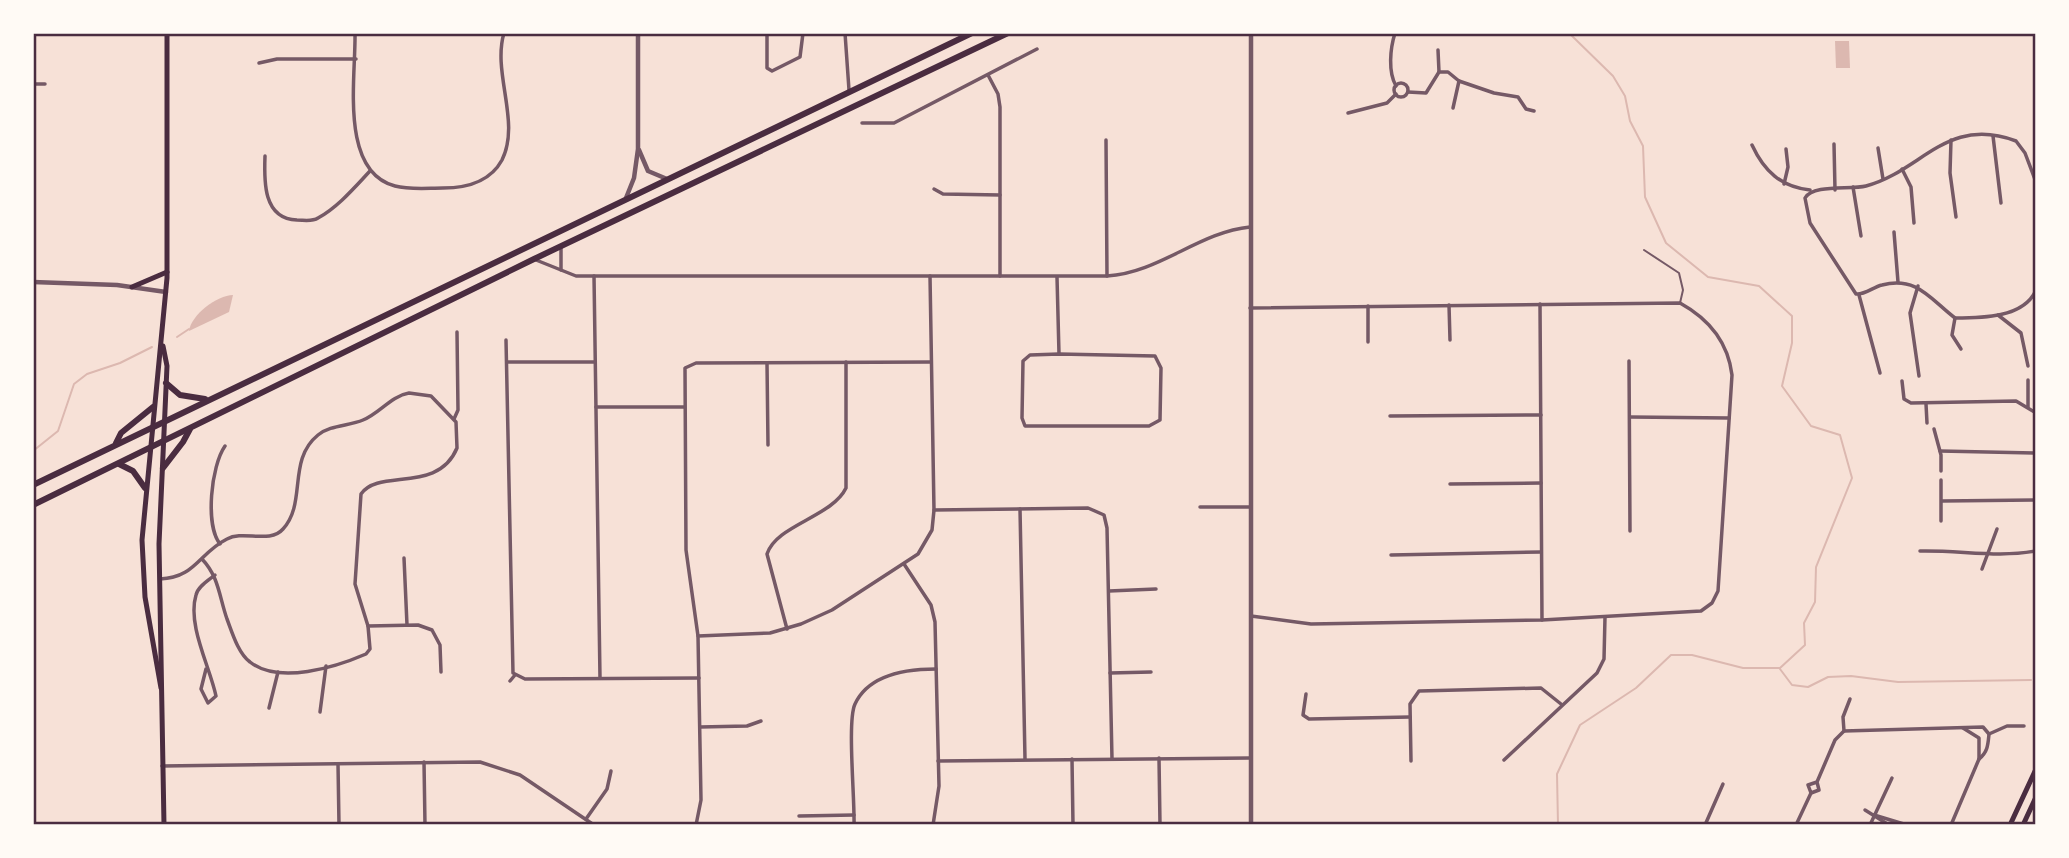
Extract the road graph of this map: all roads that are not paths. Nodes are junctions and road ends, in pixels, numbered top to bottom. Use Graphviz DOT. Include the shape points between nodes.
graph roads {
  1 [pos="167,33"];
  2 [pos="355,33"];
  3 [pos="504,33"];
  4 [pos="638,33"];
  5 [pos="767,33"];
  6 [pos="803,33"];
  7 [pos="845,33"];
  8 [pos="972,33"];
  9 [pos="1008,33"];
  10 [pos="1251,33"];
  11 [pos="1395,33"];
  12 [pos="1037,49"];
  13 [pos="1438,50"];
  14 [pos="356,59"];
  15 [pos="259,63"];
  16 [pos="1439,72"];
  17 [pos="988,75"];
  18 [pos="1459,81"];
  19 [pos="33,84"];
  20 [pos="45,84"];
  21 [pos="1396,86"];
  22 [pos="850,92"];
  23 [pos="1408,92"];
  24 [pos="1396,94"];
  25 [pos="1453,108"];
  26 [pos="1534,111"];
  27 [pos="1348,113"];
  28 [pos="862,123"];
  29 [pos="1993,136"];
  30 [pos="1105,139"];
  31 [pos="1951,139"];
  32 [pos="1834,144"];
  33 [pos="1752,145"];
  34 [pos="729,148"];
  35 [pos="1878,148"];
  36 [pos="638,149"];
  37 [pos="1786,149"];
  38 [pos="265,156"];
  39 [pos="736,163"];
  40 [pos="1902,169"];
  41 [pos="370,171"];
  42 [pos="667,178"];
  43 [pos="1883,179"];
  44 [pos="2036,181"];
  45 [pos="1784,184"];
  46 [pos="1853,187"];
  47 [pos="934,189"];
  48 [pos="1835,190"];
  49 [pos="1810,191"];
  50 [pos="1000,195"];
  51 [pos="625,198"];
  52 [pos="2001,203"];
  53 [pos="1956,217"];
  54 [pos="1913,223"];
  55 [pos="2036,223"];
  56 [pos="1250,227"];
  57 [pos="1894,232"];
  58 [pos="2036,233"];
  59 [pos="1861,236"];
  60 [pos="561,246"];
  61 [pos="1644,250"];
  62 [pos="534,259"];
  63 [pos="561,270"];
  64 [pos="167,272"];
  65 [pos="594,276"];
  66 [pos="930,276"];
  67 [pos="1000,276"];
  68 [pos="1107,276"];
  69 [pos="1058,277"];
  70 [pos="33,282"];
  71 [pos="1898,282"];
  72 [pos="1918,286"];
  73 [pos="132,287"];
  74 [pos="2036,290"];
  75 [pos="166,292"];
  76 [pos="1860,295"];
  77 [pos="1540,303"];
  78 [pos="1680,303"];
  79 [pos="1449,305"];
  80 [pos="1368,306"];
  81 [pos="1250,308"];
  82 [pos="1998,315"];
  83 [pos="1955,318"];
  84 [pos="457,332"];
  85 [pos="506,340"];
  86 [pos="1450,340"];
  87 [pos="162,342"];
  88 [pos="1368,342"];
  89 [pos="1961,349"];
  90 [pos="1059,354"];
  91 [pos="682,361"];
  92 [pos="1629,361"];
  93 [pos="508,362"];
  94 [pos="595,362"];
  95 [pos="766,362"];
  96 [pos="846,362"];
  97 [pos="931,362"];
  98 [pos="687,366"];
  99 [pos="2028,366"];
  100 [pos="1880,373"];
  101 [pos="1919,376"];
  102 [pos="2028,380"];
  103 [pos="1902,381"];
  104 [pos="166,383"];
  105 [pos="206,400"];
  106 [pos="1926,404"];
  107 [pos="153,407"];
  108 [pos="596,407"];
  109 [pos="684,407"];
  110 [pos="2028,407"];
  111 [pos="2036,414"];
  112 [pos="1541,415"];
  113 [pos="1390,416"];
  114 [pos="1630,417"];
  115 [pos="1729,418"];
  116 [pos="454,419"];
  117 [pos="165,420"];
  118 [pos="1927,423"];
  119 [pos="151,426"];
  120 [pos="190,429"];
  121 [pos="1934,429"];
  122 [pos="164,441"];
  123 [pos="117,443"];
  124 [pos="768,445"];
  125 [pos="225,446"];
  126 [pos="149,448"];
  127 [pos="1940,451"];
  128 [pos="2036,453"];
  129 [pos="119,464"];
  130 [pos="163,468"];
  131 [pos="1941,471"];
  132 [pos="1941,480"];
  133 [pos="1541,483"];
  134 [pos="1450,484"];
  135 [pos="33,485"];
  136 [pos="145,488"];
  137 [pos="2036,500"];
  138 [pos="1942,501"];
  139 [pos="33,505"];
  140 [pos="1251,506"];
  141 [pos="1200,507"];
  142 [pos="1020,509"];
  143 [pos="934,510"];
  144 [pos="1941,521"];
  145 [pos="1997,529"];
  146 [pos="1630,531"];
  147 [pos="220,544"];
  148 [pos="1920,551"];
  149 [pos="2036,551"];
  150 [pos="1541,552"];
  151 [pos="1987,553"];
  152 [pos="1391,555"];
  153 [pos="404,558"];
  154 [pos="202,559"];
  155 [pos="904,564"];
  156 [pos="1982,569"];
  157 [pos="215,575"];
  158 [pos="160,579"];
  159 [pos="143,580"];
  160 [pos="1156,589"];
  161 [pos="1108,591"];
  162 [pos="1251,616"];
  163 [pos="1605,617"];
  164 [pos="1542,620"];
  165 [pos="407,625"];
  166 [pos="368,626"];
  167 [pos="787,629"];
  168 [pos="698,636"];
  169 [pos="326,666"];
  170 [pos="206,669"];
  171 [pos="936,669"];
  172 [pos="278,672"];
  173 [pos="441,672"];
  174 [pos="1151,672"];
  175 [pos="1110,673"];
  176 [pos="515,676"];
  177 [pos="600,678"];
  178 [pos="699,678"];
  179 [pos="510,681"];
  180 [pos="160,688"];
  181 [pos="1306,694"];
  182 [pos="1850,699"];
  183 [pos="1561,704"];
  184 [pos="269,708"];
  185 [pos="320,712"];
  186 [pos="1410,717"];
  187 [pos="761,721"];
  188 [pos="2024,726"];
  189 [pos="700,727"];
  190 [pos="1961,728"];
  191 [pos="1844,731"];
  192 [pos="1989,734"];
  193 [pos="1159,758"];
  194 [pos="1250,758"];
  195 [pos="1072,759"];
  196 [pos="1112,759"];
  197 [pos="1979,759"];
  198 [pos="1025,760"];
  199 [pos="1504,760"];
  200 [pos="938,761"];
  201 [pos="1411,761"];
  202 [pos="424,762"];
  203 [pos="338,764"];
  204 [pos="162,766"];
  205 [pos="2036,769"];
  206 [pos="611,771"];
  207 [pos="1892,778"];
  208 [pos="1816,782"];
  209 [pos="1723,784"];
  210 [pos="1811,793"];
  211 [pos="2036,797"];
  212 [pos="1865,810"];
  213 [pos="855,815"];
  214 [pos="1874,815"];
  215 [pos="799,816"];
  216 [pos="586,819"];
  217 [pos="698,824"];
  218 [pos="164,825"];
  219 [pos="339,825"];
  220 [pos="425,825"];
  221 [pos="594,825"];
  222 [pos="854,825"];
  223 [pos="933,825"];
  224 [pos="1073,825"];
  225 [pos="1160,825"];
  226 [pos="1251,825"];
  227 [pos="1705,825"];
  228 [pos="1796,825"];
  229 [pos="1870,825"];
  230 [pos="1889,825"];
  231 [pos="1907,825"];
  232 [pos="1951,825"];
  233 [pos="2010,825"];
  234 [pos="2023,825"];
  1 -- 64 [label="main road"];
  2 -- 14 [label="street"];
  3 -- 41 [label="street" via="500,57 507,140 497,168 480,181 450,188 396,186"];
  4 -- 36 [label="street"];
  5 -- 6 [label="street" via="767,68 772,71 800,57"];
  7 -- 22 [label="street"];
  8 -- 22 [label="highway"];
  9 -- 39 [label="highway"];
  10 -- 56 [label="street"];
  11 -- 21 [label="street" via="1391,78"];
  12 -- 17 [label="street"];
  13 -- 16 [label="street"];
  14 -- 15 [label="street"];
  14 -- 41 [label="street" via="357,145"];
  16 -- 18 [label="street" via="1448,72"];
  16 -- 23 [label="street" via="1426,93"];
  17 -- 28 [label="street" via="894,123"];
  17 -- 50 [label="street" via="1000,103"];
  18 -- 25 [label="street"];
  18 -- 26 [label="street" via="1518,97 1526,109"];
  19 -- 20 [label="street"];
  21 -- 23 [label="street" via="1404,84"];
  21 -- 24 [label="street"];
  22 -- 34 [label="highway"];
  23 -- 24 [label="street" via="1401,97"];
  24 -- 27 [label="street" via="1387,103"];
  29 -- 31 [label="street"];
  29 -- 44 [label="street" via="2021,146"];
  29 -- 52 [label="street"];
  30 -- 68 [label="street"];
  31 -- 40 [label="street"];
  31 -- 53 [label="street"];
  32 -- 48 [label="street"];
  33 -- 45 [label="street" via="1760,161"];
  34 -- 39 [label="highway"];
  34 -- 42 [label="highway"];
  35 -- 43 [label="street"];
  36 -- 42 [label="street" via="648,171"];
  36 -- 51 [label="street" via="634,178"];
  37 -- 45 [label="street"];
  38 -- 41 [label="street" via="270,206 290,220 314,221 335,207"];
  39 -- 60 [label="highway"];
  40 -- 43 [label="street"];
  40 -- 54 [label="street" via="1911,187"];
  42 -- 51 [label="highway"];
  43 -- 46 [label="street"];
  45 -- 49 [label="street"];
  46 -- 48 [label="street"];
  46 -- 59 [label="street"];
  47 -- 50 [label="street" via="943,194"];
  48 -- 49 [label="street"];
  49 -- 76 [label="street" via="1805,198 1810,223 1849,286"];
  50 -- 67 [label="street"];
  51 -- 105 [label="highway"];
  55 -- 58 [label="street"];
  56 -- 68 [label="street" via="1223,232 1135,271"];
  56 -- 81 [label="street"];
  57 -- 71 [label="street"];
  60 -- 62 [label="highway"];
  60 -- 63 [label="street"];
  61 -- 78 [label="lane" via="1679,273"];
  62 -- 63 [label="street"];
  62 -- 120 [label="highway"];
  63 -- 65 [label="street"];
  64 -- 73 [label="main road"];
  64 -- 75 [label="main road"];
  65 -- 66 [label="street"];
  65 -- 94 [label="street"];
  66 -- 67 [label="street"];
  66 -- 97 [label="street"];
  67 -- 69 [label="street"];
  68 -- 69 [label="street"];
  69 -- 90 [label="street"];
  70 -- 73 [label="street"];
  71 -- 72 [label="street"];
  71 -- 76 [label="street"];
  72 -- 83 [label="street"];
  72 -- 101 [label="street" via="1910,313"];
  73 -- 75 [label="street"];
  74 -- 82 [label="street" via="2025,304"];
  75 -- 87 [label="main road"];
  76 -- 100 [label="street"];
  77 -- 78 [label="street"];
  77 -- 79 [label="street"];
  77 -- 112 [label="street"];
  78 -- 115 [label="street" via="1701,315 1724,343 1732,375"];
  79 -- 80 [label="street"];
  79 -- 86 [label="street"];
  80 -- 81 [label="street"];
  80 -- 88 [label="street"];
  81 -- 140 [label="street"];
  82 -- 83 [label="street"];
  82 -- 99 [label="street" via="2021,333"];
  83 -- 89 [label="street" via="1952,335"];
  84 -- 116 [label="street"];
  85 -- 93 [label="street"];
  87 -- 104 [label="main road"];
  87 -- 107 [label="main road"];
  90 -- 90 [label="street" via="1030,355 1023,361 1025,426 1149,426 1160,420 1161,368 1155,356"];
  91 -- 98 [label="street"];
  92 -- 114 [label="street"];
  93 -- 94 [label="street"];
  93 -- 176 [label="street" via="511,664"];
  94 -- 108 [label="street"];
  95 -- 96 [label="street"];
  95 -- 98 [label="street"];
  95 -- 124 [label="street"];
  96 -- 97 [label="street"];
  96 -- 167 [label="street" via="846,488 836,502 774,542 767,554"];
  97 -- 143 [label="street"];
  98 -- 109 [label="street"];
  102 -- 110 [label="street"];
  103 -- 106 [label="street" via="1904,399"];
  104 -- 105 [label="highway" via="180,396"];
  104 -- 117 [label="main road"];
  105 -- 117 [label="highway"];
  106 -- 110 [label="street" via="2006,401"];
  106 -- 118 [label="street"];
  107 -- 119 [label="main road"];
  107 -- 123 [label="highway" via="121,433"];
  108 -- 109 [label="street"];
  108 -- 177 [label="street"];
  109 -- 168 [label="street" via="686,550"];
  110 -- 111 [label="street"];
  112 -- 113 [label="street"];
  112 -- 133 [label="street"];
  114 -- 115 [label="street"];
  114 -- 146 [label="street"];
  115 -- 163 [label="street" via="1718,591 1712,603 1701,611"];
  116 -- 147 [label="street" via="431,396 409,393 363,420 321,433 299,465 286,525 274,535 237,536"];
  116 -- 166 [label="street" via="457,448 442,467 421,477 371,485 361,494 355,578"];
  117 -- 119 [label="highway"];
  117 -- 122 [label="main road"];
  119 -- 123 [label="highway"];
  119 -- 126 [label="main road"];
  120 -- 122 [label="highway"];
  120 -- 130 [label="highway"];
  121 -- 127 [label="street"];
  122 -- 126 [label="highway"];
  122 -- 130 [label="main road"];
  123 -- 135 [label="highway"];
  125 -- 147 [label="street" via="216,466 211,521"];
  126 -- 129 [label="highway"];
  126 -- 136 [label="main road"];
  127 -- 128 [label="street"];
  127 -- 131 [label="street"];
  129 -- 136 [label="highway" via="133,471"];
  129 -- 139 [label="highway"];
  130 -- 158 [label="main road"];
  132 -- 138 [label="street"];
  133 -- 134 [label="street"];
  133 -- 150 [label="street"];
  136 -- 159 [label="main road"];
  137 -- 138 [label="street"];
  138 -- 144 [label="street"];
  140 -- 141 [label="street"];
  140 -- 162 [label="street"];
  142 -- 143 [label="street"];
  142 -- 161 [label="street" via="1088,508 1101,512 1107,523"];
  142 -- 198 [label="street"];
  143 -- 155 [label="street" via="928,540"];
  145 -- 151 [label="street"];
  147 -- 154 [label="street"];
  148 -- 151 [label="street"];
  149 -- 151 [label="street"];
  150 -- 152 [label="street"];
  150 -- 164 [label="street"];
  151 -- 156 [label="street"];
  153 -- 165 [label="street"];
  154 -- 157 [label="street"];
  154 -- 158 [label="street" via="180,577"];
  155 -- 167 [label="street" via="832,610"];
  155 -- 171 [label="street" via="934,614"];
  157 -- 170 [label="street" via="195,597"];
  157 -- 172 [label="street" via="243,654 254,665"];
  158 -- 159 [label="main road"];
  158 -- 180 [label="main road"];
  159 -- 180 [label="main road"];
  160 -- 161 [label="street"];
  161 -- 175 [label="street"];
  162 -- 164 [label="street" via="1311,624"];
  162 -- 194 [label="street"];
  163 -- 164 [label="street"];
  163 -- 183 [label="street" via="1604,659 1597,673"];
  165 -- 166 [label="street"];
  165 -- 173 [label="street" via="424,626 435,633"];
  166 -- 169 [label="street" via="368,652"];
  167 -- 168 [label="street" via="747,636"];
  168 -- 178 [label="street"];
  169 -- 172 [label="street"];
  169 -- 185 [label="street"];
  170 -- 170 [label="street" via="216,696 210,703 202,693"];
  171 -- 200 [label="street"];
  171 -- 213 [label="street" via="900,671 864,692 855,704"];
  172 -- 184 [label="street"];
  174 -- 175 [label="street"];
  175 -- 196 [label="street"];
  176 -- 177 [label="street"];
  176 -- 179 [label="street"];
  177 -- 178 [label="street"];
  178 -- 189 [label="street"];
  180 -- 204 [label="main road"];
  181 -- 186 [label="street" via="1303,715 1309,719"];
  182 -- 191 [label="street" via="1843,717"];
  183 -- 186 [label="street" via="1541,688 1424,690 1411,698"];
  183 -- 199 [label="street"];
  186 -- 201 [label="street"];
  187 -- 189 [label="street" via="747,726"];
  188 -- 192 [label="street" via="2007,726"];
  189 -- 217 [label="street"];
  190 -- 191 [label="street"];
  190 -- 192 [label="street" via="1983,727"];
  190 -- 197 [label="street" via="1979,738"];
  191 -- 208 [label="street" via="1835,740"];
  192 -- 197 [label="street" via="1985,754"];
  193 -- 194 [label="street"];
  193 -- 196 [label="street"];
  193 -- 225 [label="street"];
  194 -- 226 [label="street"];
  195 -- 196 [label="street"];
  195 -- 198 [label="street"];
  195 -- 224 [label="street"];
  197 -- 232 [label="street"];
  198 -- 200 [label="street"];
  200 -- 223 [label="street"];
  202 -- 203 [label="street"];
  202 -- 216 [label="street" via="480,762 509,769"];
  202 -- 220 [label="street"];
  203 -- 204 [label="street"];
  203 -- 219 [label="street"];
  204 -- 218 [label="main road"];
  205 -- 233 [label="main road"];
  206 -- 216 [label="street" via="607,789"];
  207 -- 214 [label="street"];
  208 -- 210 [label="street" via="1819,790"];
  208 -- 210 [label="street" via="1808,785"];
  209 -- 227 [label="street"];
  210 -- 228 [label="street"];
  211 -- 234 [label="main road"];
  212 -- 214 [label="street"];
  213 -- 215 [label="street"];
  213 -- 222 [label="street"];
  214 -- 229 [label="street"];
  214 -- 230 [label="street"];
  214 -- 231 [label="street"];
  216 -- 221 [label="street"];
}
